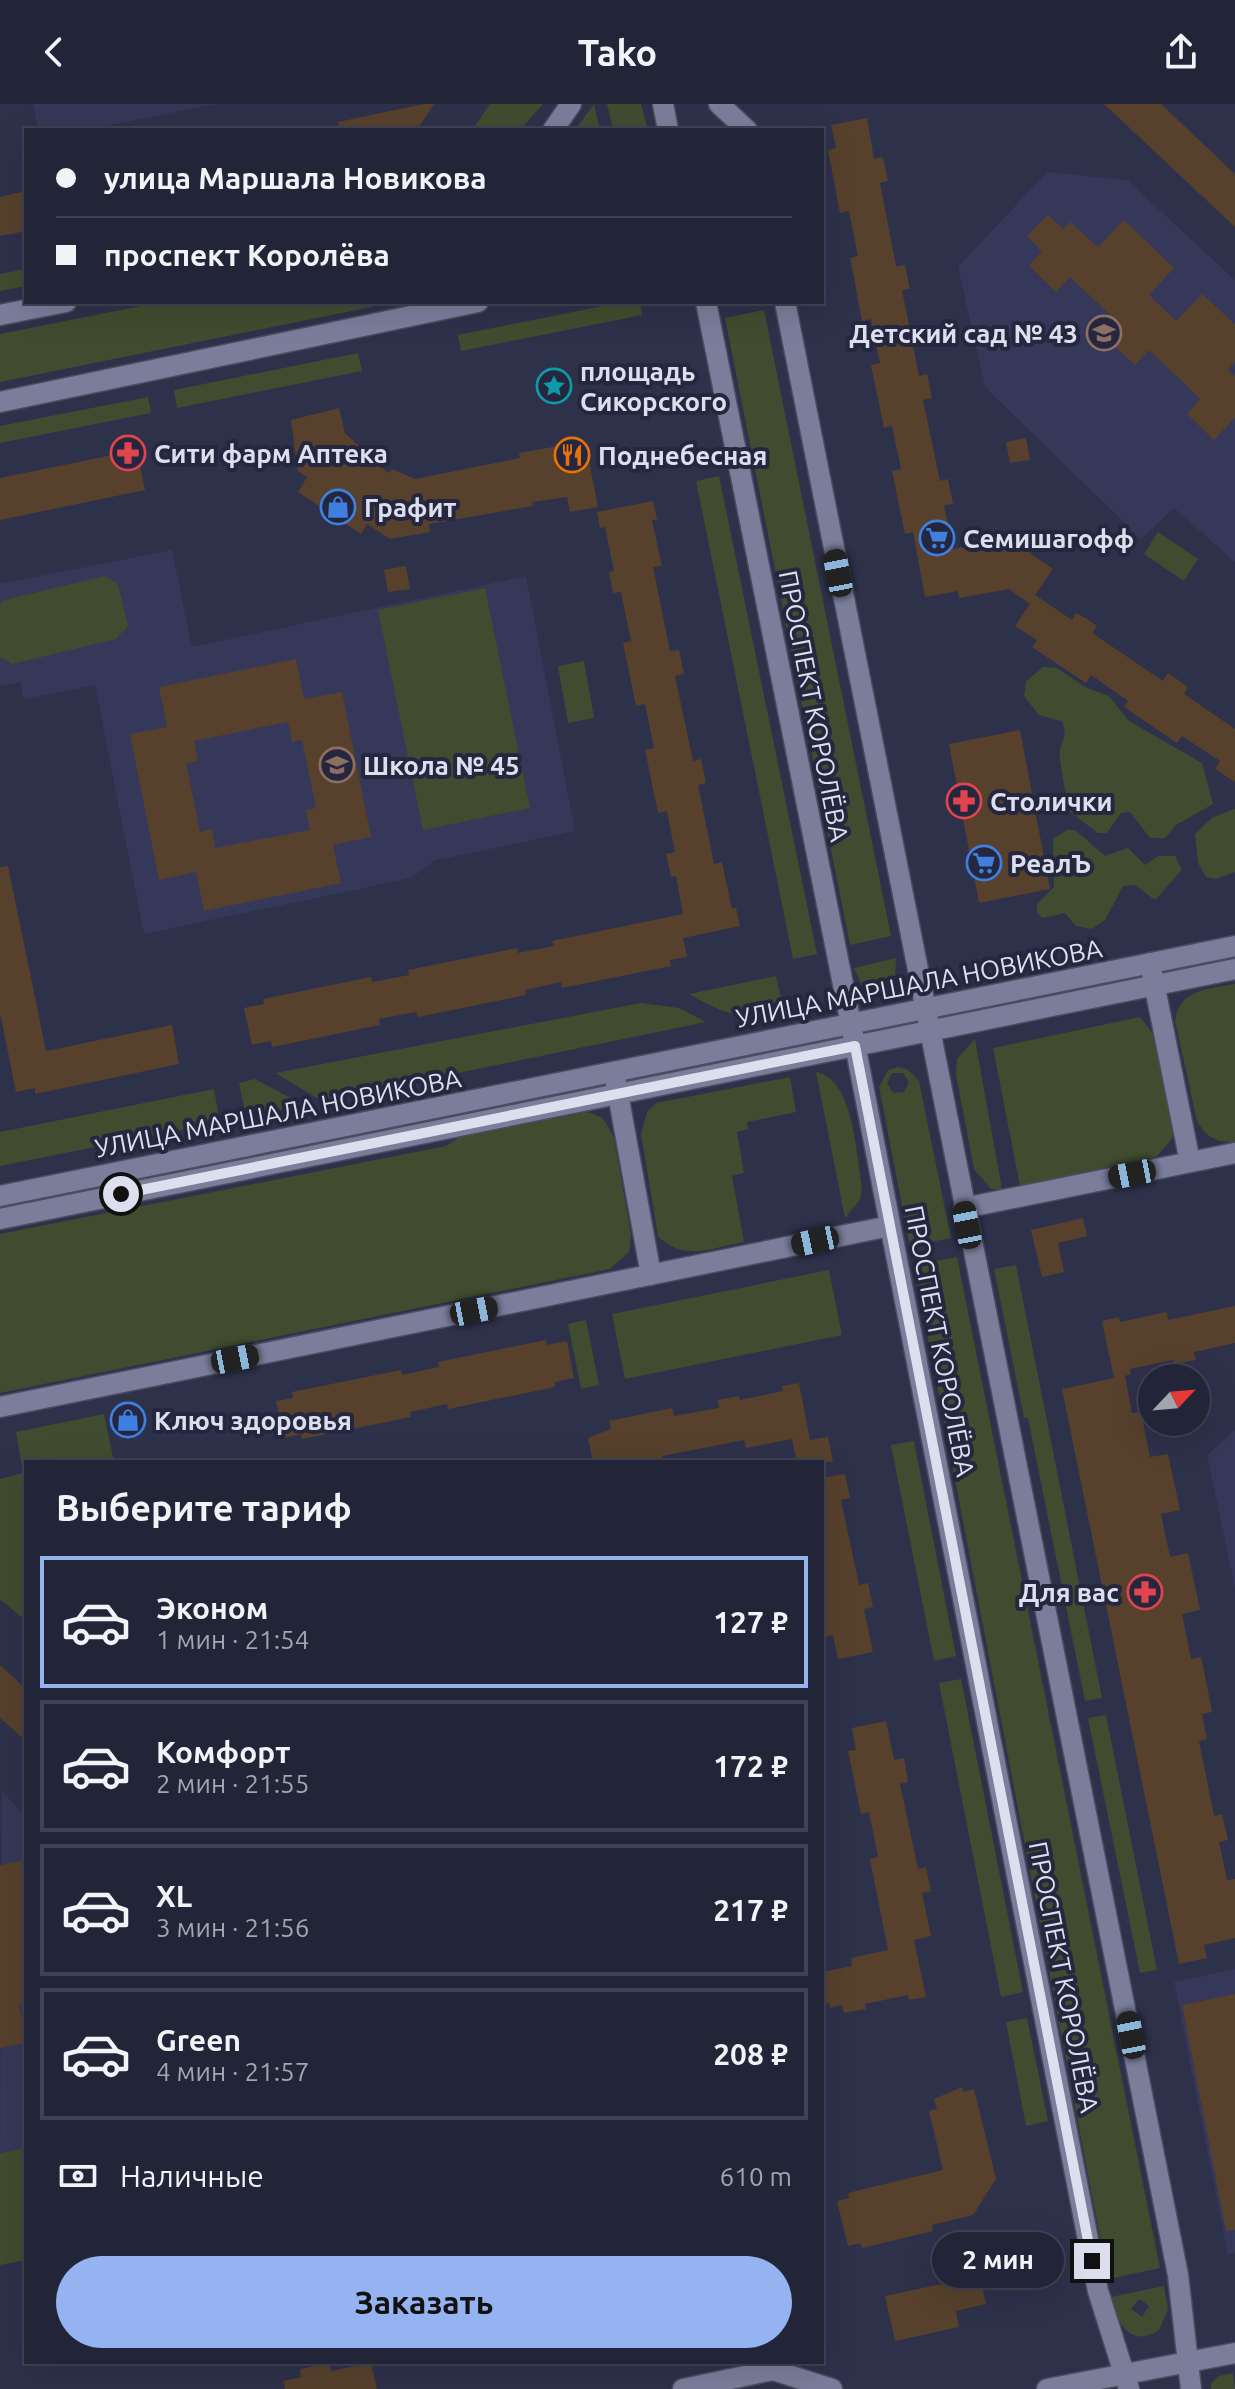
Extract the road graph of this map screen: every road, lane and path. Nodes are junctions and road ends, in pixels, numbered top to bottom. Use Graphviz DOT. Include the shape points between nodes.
graph roads {
  1 [pos="571,104"];
  2 [pos="663,104"];
  3 [pos="719,104"];
  4 [pos="745,104"];
  5 [pos="554,128"];
  6 [pos="668,128"];
  7 [pos="747,128"];
  8 [pos="749,128"];
  9 [pos="56,304"];
  10 [pos="467,304"];
  11 [pos="706,304"];
  12 [pos="785,304"];
  13 [pos="0,315"];
  14 [pos="0,402"];
  15 [pos="1235,946"];
  16 [pos="1150,963"];
  17 [pos="1235,969"];
  18 [pos="1154,985"];
  19 [pos="925,1008"];
  20 [pos="851,1024"];
  21 [pos="930,1031"];
  22 [pos="855,1046"];
  23 [pos="614,1072"];
  24 [pos="618,1094"];
  25 [pos="1235,1153"];
  26 [pos="1190,1162"];
  27 [pos="0,1196"];
  28 [pos="964,1208"];
  29 [pos="0,1219"];
  30 [pos="890,1226"];
  31 [pos="651,1275"];
  32 [pos="0,1407"];
  33 [pos="1235,2353"];
  34 [pos="1189,2362"];
  35 [pos="1126,2382"];
  36 [pos="683,2389"];
  37 [pos="832,2389"];
  38 [pos="1047,2389"];
  39 [pos="1191,2389"];
  1 -- 5 [label="street"];
  2 -- 6 [label="street"];
  3 -- 7 [label="street"];
  4 -- 8 [label="street"];
  9 -- 13 [label="street"];
  10 -- 14 [label="street"];
  11 -- 20 [label="street, ПРОСПЕКТ КОРОЛЁВА"];
  12 -- 19 [label="street, ПРОСПЕКТ КОРОЛЁВА"];
  15 -- 16 [label="street, УЛИЦА МАРШАЛА НОВИКОВА"];
  16 -- 18 [label="street"];
  16 -- 19 [label="street, УЛИЦА МАРШАЛА НОВИКОВА"];
  17 -- 18 [label="street, УЛИЦА МАРШАЛА НОВИКОВА"];
  18 -- 21 [label="street, УЛИЦА МАРШАЛА НОВИКОВА"];
  18 -- 26 [label="street"];
  19 -- 20 [label="street, УЛИЦА МАРШАЛА НОВИКОВА"];
  19 -- 21 [label="street, ПРОСПЕКТ КОРОЛЁВА"];
  20 -- 22 [label="street, ПРОСПЕКТ КОРОЛЁВА"];
  20 -- 23 [label="street, УЛИЦА МАРШАЛА НОВИКОВА"];
  21 -- 22 [label="street, УЛИЦА МАРШАЛА НОВИКОВА"];
  21 -- 28 [label="street, ПРОСПЕКТ КОРОЛЁВА"];
  22 -- 24 [label="street, УЛИЦА МАРШАЛА НОВИКОВА"];
  22 -- 30 [label="street, ПРОСПЕКТ КОРОЛЁВА"];
  23 -- 24 [label="street"];
  23 -- 27 [label="street, УЛИЦА МАРШАЛА НОВИКОВА"];
  24 -- 29 [label="street, УЛИЦА МАРШАЛА НОВИКОВА"];
  24 -- 31 [label="street"];
  25 -- 26 [label="street"];
  26 -- 28 [label="street"];
  28 -- 34 [label="street, ПРОСПЕКТ КОРОЛЁВА" via="1178,2275"];
  30 -- 31 [label="street"];
  30 -- 35 [label="street, ПРОСПЕКТ КОРОЛЁВА" via="1098,2291"];
  31 -- 32 [label="street"];
  33 -- 34 [label="street"];
  34 -- 35 [label="street"];
  34 -- 39 [label="street, ПРОСПЕКТ КОРОЛЁВА"];
  35 -- 38 [label="street"];
  36 -- 37 [label="street" via="773,2370"];
}
